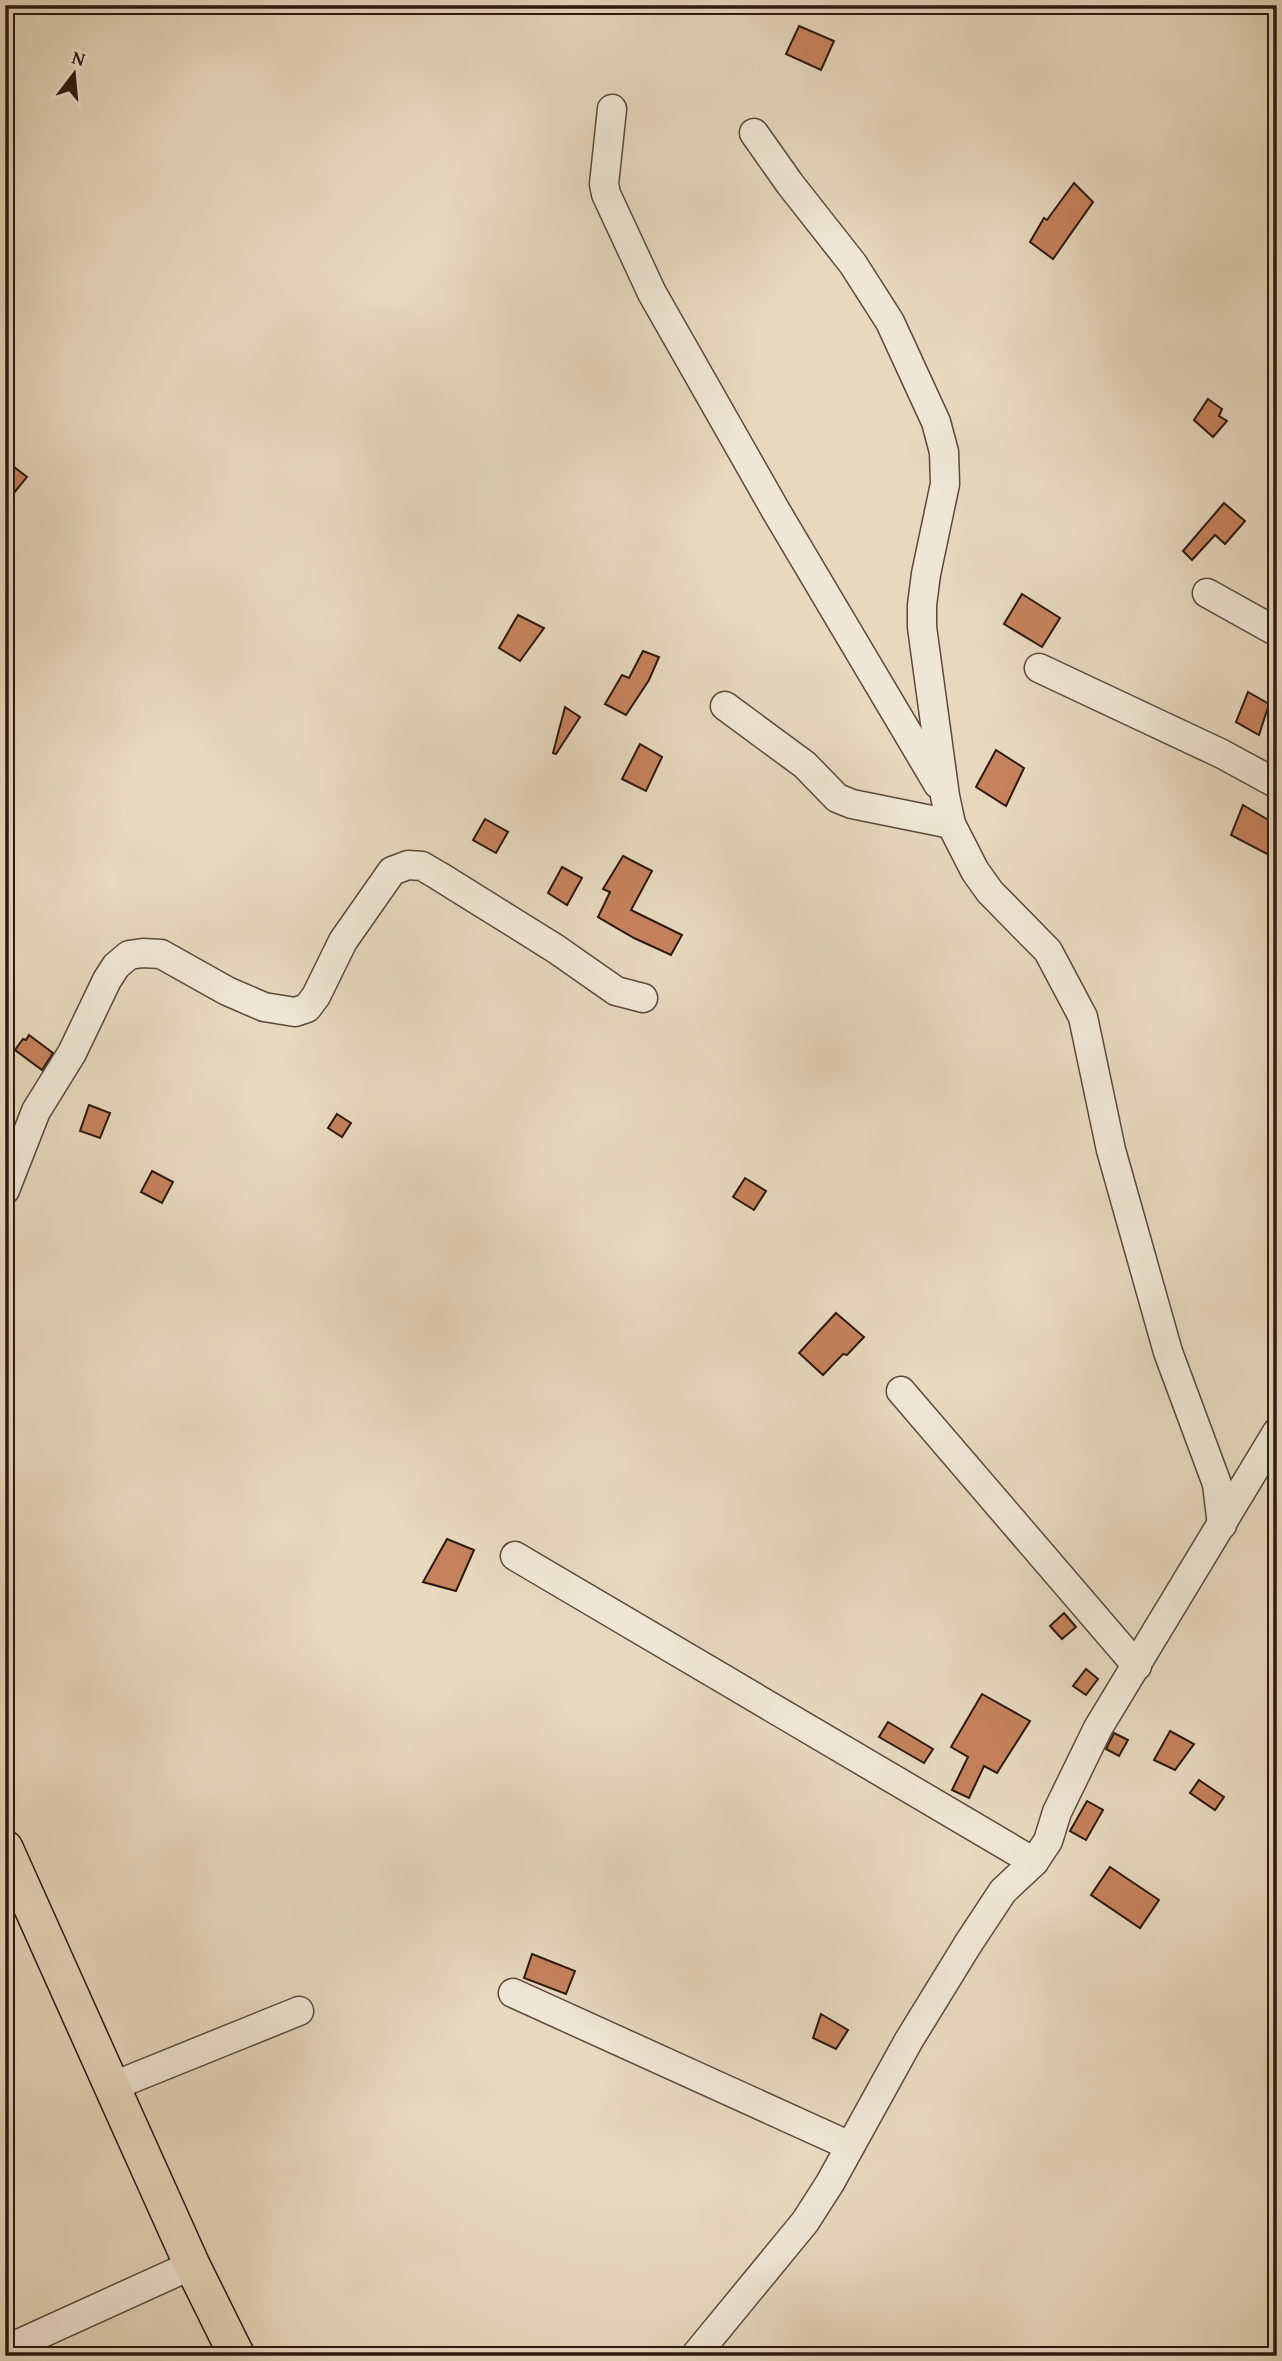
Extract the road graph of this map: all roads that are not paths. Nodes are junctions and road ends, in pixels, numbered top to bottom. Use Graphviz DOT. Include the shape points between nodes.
graph roads {
  1 [pos="612,109"];
  2 [pos="754,133"];
  3 [pos="1208,593"];
  4 [pos="1277,632"];
  5 [pos="1039,668"];
  6 [pos="725,706"];
  7 [pos="1277,784"];
  8 [pos="945,796"];
  9 [pos="951,824"];
  10 [pos="643,998"];
  11 [pos="5,1190"];
  12 [pos="901,1391"];
  13 [pos="1277,1432"];
  14 [pos="1222,1525"];
  15 [pos="515,1556"];
  16 [pos="1137,1666"];
  17 [pos="5,1848"];
  18 [pos="1034,1861"];
  19 [pos="513,1993"];
  20 [pos="299,2011"];
  21 [pos="111,2087"];
  22 [pos="850,2147"];
  23 [pos="192,2265"];
  24 [pos="5,2350"];
  25 [pos="704,2351"];
  26 [pos="237,2356"];
  1 -- 8 [label="street" via="606,194 652,293"];
  2 -- 8 [label="street" via="853,264 890,322 936,422 944,452 945,484 926,574 922,627"];
  3 -- 4 [label="street"];
  5 -- 7 [label="street"];
  6 -- 9 [label="street" via="805,765 838,798"];
  8 -- 9 [label="street"];
  9 -- 14 [label="street" via="990,892 1048,951 1083,1017 1111,1150 1168,1352 1217,1484"];
  10 -- 11 [label="street" via="616,991 439,876 422,866 408,866 392,871 343,941 316,996 307,1008 295,1012 264,1007 227,991 161,954 129,955 107,981 72,1054 36,1111"];
  12 -- 16 [label="street"];
  13 -- 14 [label="street"];
  14 -- 16 [label="street"];
  15 -- 18 [label="street"];
  16 -- 18 [label="street" via="1098,1728 1057,1812 1048,1841"];
  17 -- 21 [label="main road"];
  18 -- 22 [label="street" via="1003,1891 968,1944"];
  19 -- 22 [label="street"];
  20 -- 21 [label="street"];
  21 -- 23 [label="main road"];
  22 -- 25 [label="street" via="805,2221"];
  23 -- 24 [label="street"];
  23 -- 26 [label="main road"];
}
